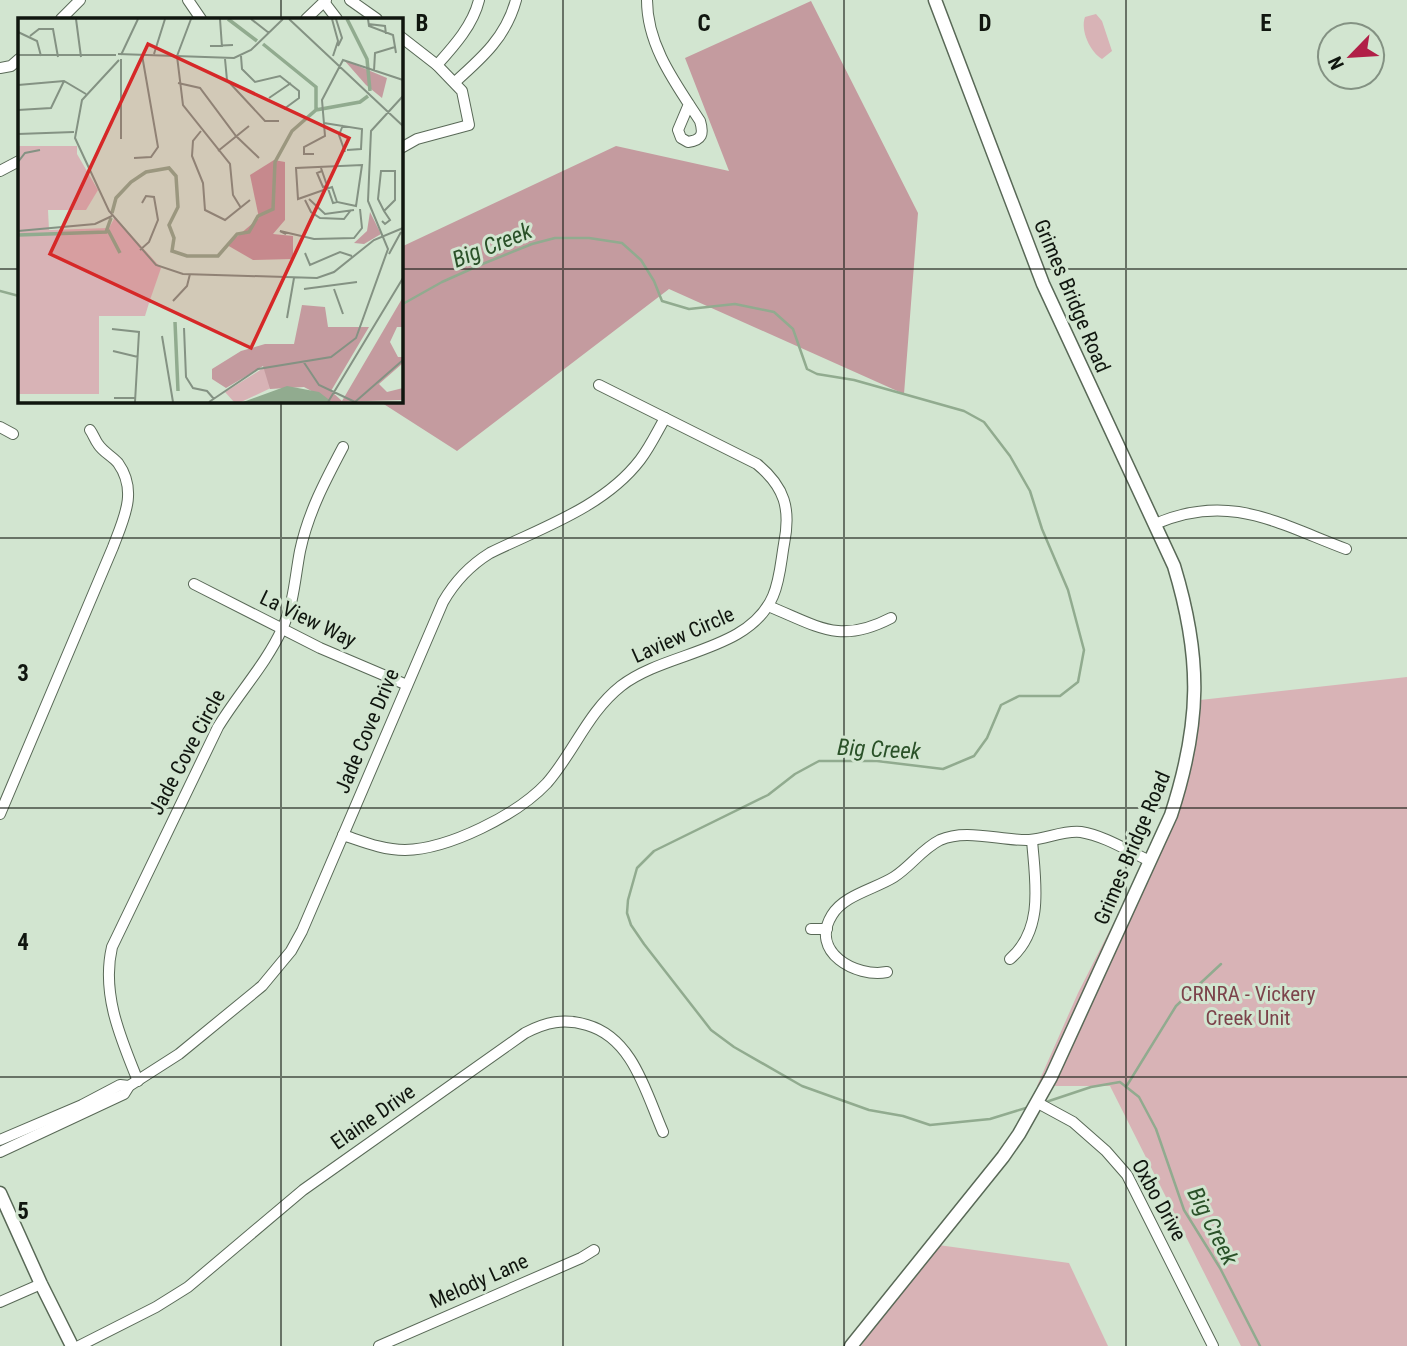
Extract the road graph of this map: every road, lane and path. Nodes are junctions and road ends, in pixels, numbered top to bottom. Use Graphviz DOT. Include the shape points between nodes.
graph roads {
  1 [pos="80,0"];
  2 [pos="188,0"];
  3 [pos="350,0"];
  4 [pos="480,0"];
  5 [pos="516,0"];
  6 [pos="647,0"];
  7 [pos="935,0"];
  8 [pos="325,1"];
  9 [pos="62,18"];
  10 [pos="200,18"];
  11 [pos="307,18"];
  12 [pos="336,18"];
  13 [pos="376,18"];
  14 [pos="402,38"];
  15 [pos="18,60"];
  16 [pos="437,65"];
  17 [pos="0,68"];
  18 [pos="455,82"];
  19 [pos="690,104"];
  20 [pos="402,147"];
  21 [pos="18,162"];
  22 [pos="0,171"];
  23 [pos="598,385"];
  24 [pos="665,418"];
  25 [pos="0,427"];
  26 [pos="90,430"];
  27 [pos="13,434"];
  28 [pos="343,447"];
  29 [pos="1155,524"];
  30 [pos="1346,549"];
  31 [pos="194,584"];
  32 [pos="768,606"];
  33 [pos="891,618"];
  34 [pos="282,629"];
  35 [pos="407,685"];
  36 [pos="0,814"];
  37 [pos="343,835"];
  38 [pos="1032,840"];
  39 [pos="1150,861"];
  40 [pos="811,929"];
  41 [pos="827,929"];
  42 [pos="1010,959"];
  43 [pos="887,972"];
  44 [pos="134,1084"];
  45 [pos="1038,1103"];
  46 [pos="62,1119"];
  47 [pos="663,1132"];
  48 [pos="0,1140"];
  49 [pos="0,1152"];
  50 [pos="0,1193"];
  51 [pos="594,1250"];
  52 [pos="41,1284"];
  53 [pos="0,1302"];
  54 [pos="72,1346"];
  55 [pos="79,1346"];
  56 [pos="379,1346"];
  57 [pos="851,1346"];
  58 [pos="1213,1346"];
  1 -- 9 [label="street"];
  2 -- 10 [label="street"];
  3 -- 13 [label="street"];
  4 -- 16 [label="street" via="476,14"];
  5 -- 18 [label="street" via="496,42"];
  6 -- 19 [label="street" via="655,45"];
  7 -- 29 [label="street, Grimes Bridge Road" via="1043,285"];
  8 -- 11 [label="street"];
  8 -- 12 [label="street"];
  14 -- 16 [label="street"];
  15 -- 17 [label="street"];
  16 -- 18 [label="street"];
  18 -- 20 [label="street" via="462,91 469,125 416,139"];
  21 -- 22 [label="street"];
  23 -- 24 [label="street, Laview Circle"];
  24 -- 32 [label="street, Laview Circle" via="757,464 780,489 787,527 777,584"];
  24 -- 35 [label="street, Jade Cove Drive" via="640,460 609,491 490,553 463,574 443,602"];
  25 -- 27 [label="street"];
  26 -- 36 [label="street" via="118,463 128,489 128,507"];
  28 -- 34 [label="street, Jade Cove Circle" via="308,519 293,599"];
  29 -- 30 [label="street" via="1192,511 1231,510"];
  29 -- 39 [label="street, Grimes Bridge Road" via="1186,606 1195,694 1184,776"];
  31 -- 34 [label="street, La View Way"];
  32 -- 33 [label="street" via="840,633 870,629"];
  32 -- 37 [label="street, Laview Circle" via="738,635 657,664 621,686 593,715 547,783 505,816 450,842 421,849 385,848"];
  34 -- 35 [label="street, La View Way"];
  34 -- 44 [label="street, Jade Cove Circle" via="218,727 112,947 108,975 113,1012"];
  35 -- 37 [label="street, Jade Cove Drive"];
  37 -- 44 [label="street, Jade Cove Drive" via="302,931 276,971 237,1008"];
  38 -- 39 [label="street" via="1083,832"];
  38 -- 41 [label="street" via="964,835 940,840 894,877 841,904"];
  38 -- 42 [label="street" via="1035,914 1024,944"];
  39 -- 45 [label="street, Grimes Bridge Road"];
  40 -- 41 [label="street"];
  41 -- 43 [label="street" via="830,948 842,964 870,973"];
  44 -- 46 [label="street, Jade Cove Drive" via="124,1094"];
  45 -- 57 [label="street, Grimes Bridge Road" via="1019,1134"];
  45 -- 58 [label="street, Oxbo Drive" via="1073,1122 1127,1175"];
  46 -- 48 [label="street, Jade Cove Drive"];
  46 -- 49 [label="street, Jade Cove Drive"];
  47 -- 55 [label="street, Elaine Drive" via="630,1059 614,1039 577,1022 540,1025 303,1190 188,1287"];
  50 -- 52 [label="street"];
  51 -- 56 [label="street, Melody Lane"];
  52 -- 53 [label="street"];
  52 -- 54 [label="street"];
}
